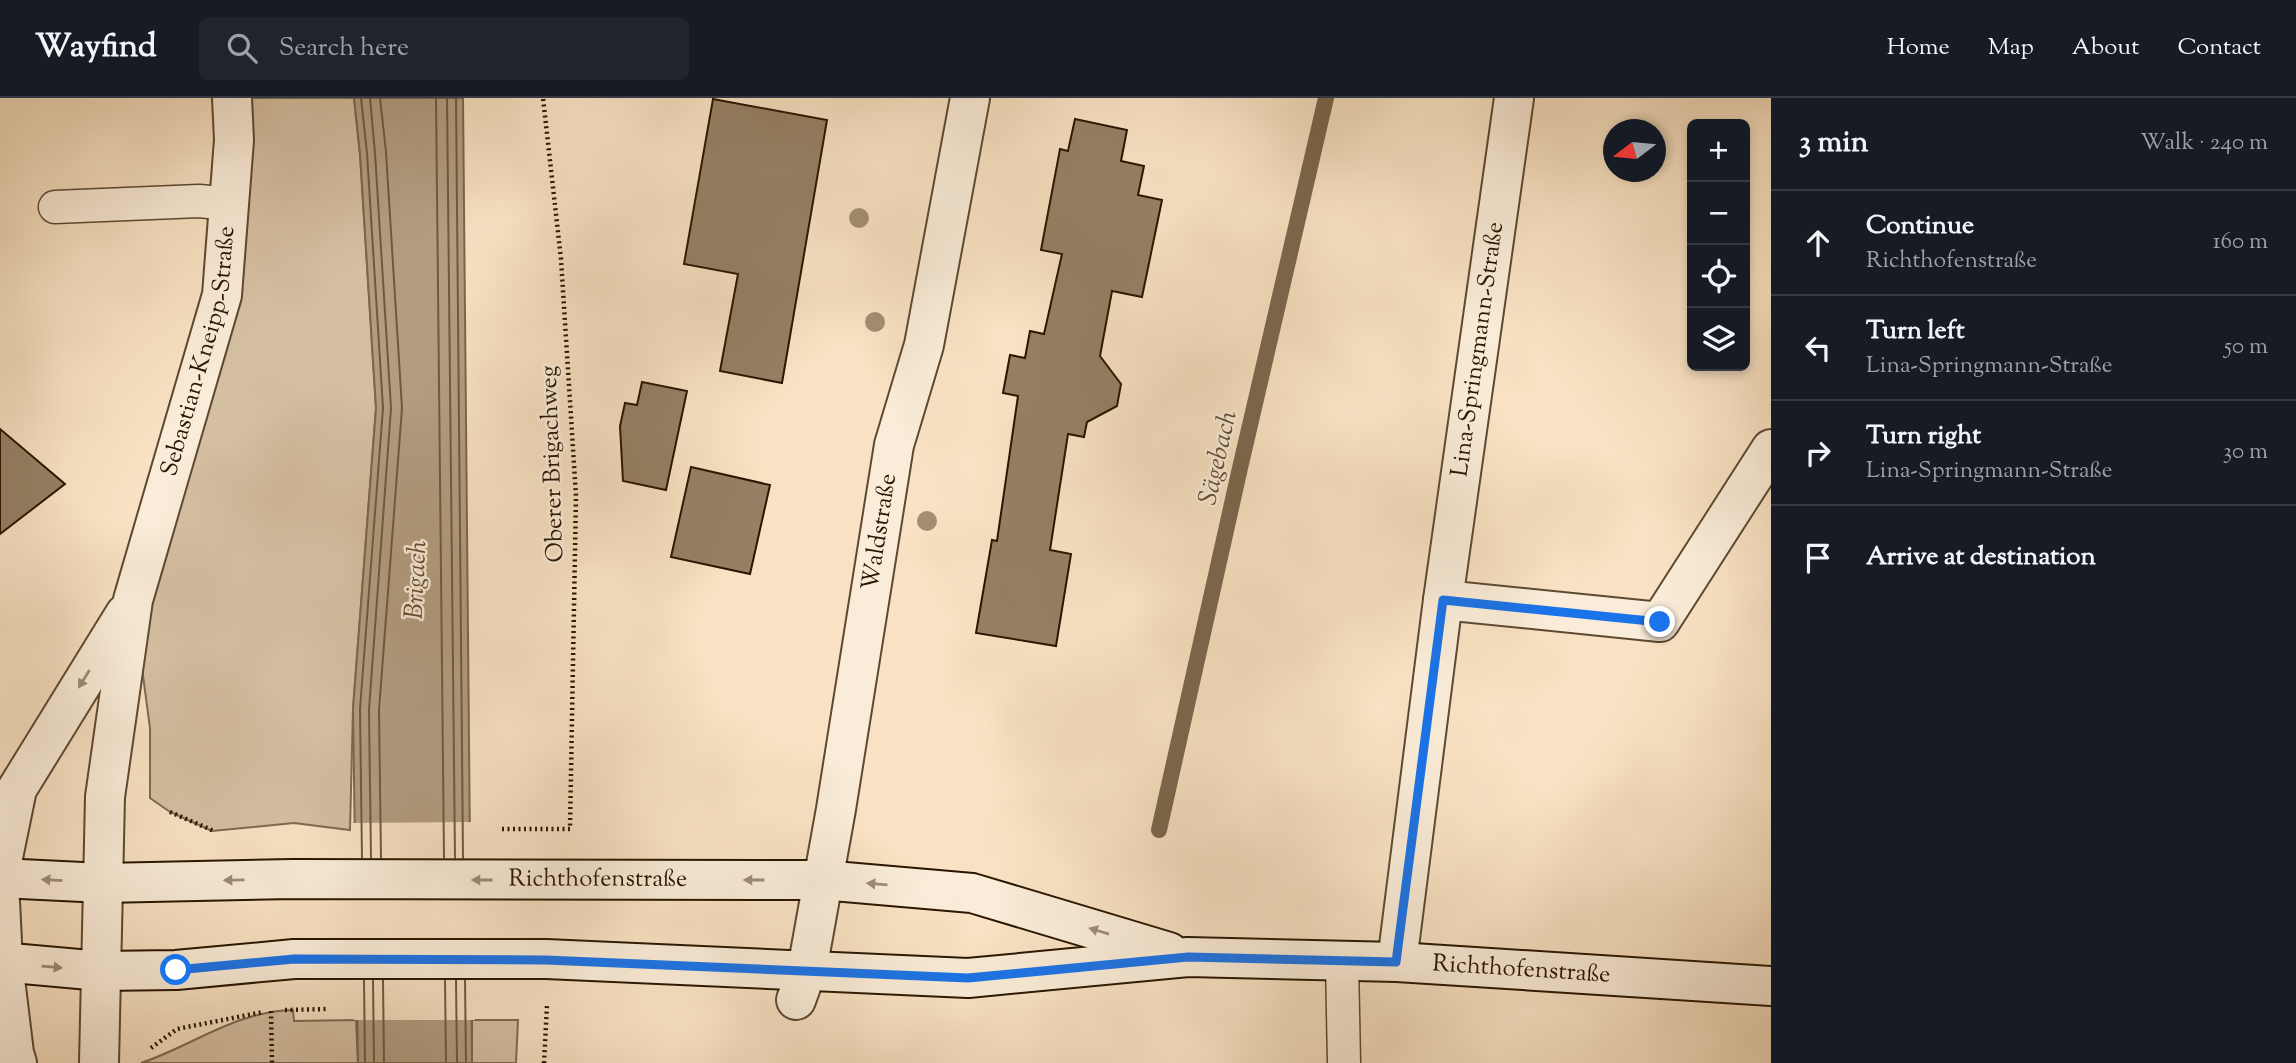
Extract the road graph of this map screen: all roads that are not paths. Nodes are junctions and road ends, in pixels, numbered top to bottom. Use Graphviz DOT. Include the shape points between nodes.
graph roads {
  1 [pos="232,98"];
  2 [pos="970,98"];
  3 [pos="1514,98"];
  4 [pos="230,204"];
  5 [pos="55,207"];
  6 [pos="1771,449"];
  7 [pos="133,600"];
  8 [pos="1443,600"];
  9 [pos="0,872"];
  10 [pos="0,878"];
  11 [pos="822,880"];
  12 [pos="103,883"];
  13 [pos="0,901"];
  14 [pos="1188,957"];
  15 [pos="1342,961"];
  16 [pos="2,962"];
  17 [pos="1396,962"];
  18 [pos="101,971"];
  19 [pos="801,985"];
  20 [pos="1771,986"];
  21 [pos="17,1063"];
  22 [pos="99,1063"];
  23 [pos="1345,1063"];
  1 -- 4 [label="street, Sebastian-Kneipp-Straße"];
  2 -- 11 [label="street, Waldstraße" via="924,345 894,445"];
  3 -- 8 [label="street, Lina-Springmann-Straße"];
  4 -- 5 [label="lane" via="199,201"];
  4 -- 7 [label="street, Sebastian-Kneipp-Straße" via="222,295"];
  6 -- 8 [label="street" via="1660,622"];
  7 -- 9 [label="street, Sebastian-Kneipp-Straße, one-way" via="17,789"];
  7 -- 12 [label="street, Sebastian-Kneipp-Straße" via="105,797"];
  8 -- 17 [label="street, Lina-Springmann-Straße"];
  12 -- 10 [label="street, Richthofenstraße, one-way"];
  11 -- 12 [label="street, Richthofenstraße, one-way"];
  14 -- 11 [label="street, Richthofenstraße, one-way" via="972,893"];
  11 -- 19 [label="street, Waldstraße"];
  12 -- 18 [label="street, Sebastian-Kneipp-Straße"];
  13 -- 16 [label="street"];
  14 -- 15 [label="street, Richthofenstraße"];
  14 -- 19 [label="street, Richthofenstraße" via="968,978"];
  15 -- 17 [label="street, Richthofenstraße"];
  15 -- 23 [label="lane"];
  16 -- 18 [label="street, Richthofenstraße, one-way"];
  16 -- 21 [label="street"];
  17 -- 20 [label="street, Richthofenstraße"];
  18 -- 19 [label="street, Richthofenstraße" via="176,970 294,959 546,960"];
  18 -- 22 [label="street, Sebastian-Kneipp-Straße"];
}
